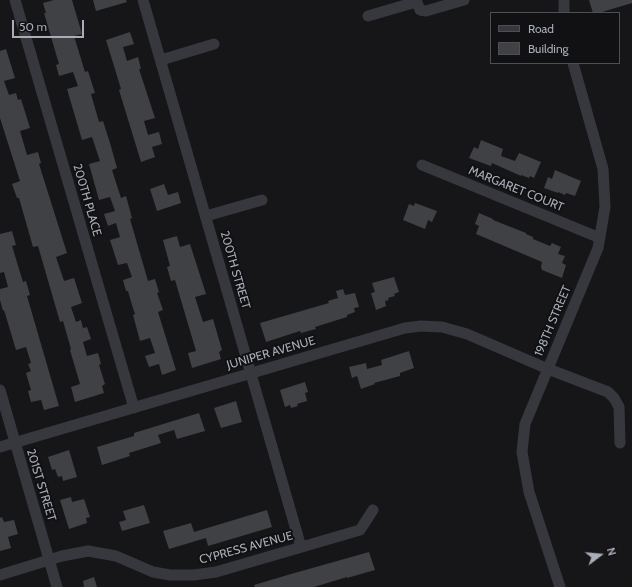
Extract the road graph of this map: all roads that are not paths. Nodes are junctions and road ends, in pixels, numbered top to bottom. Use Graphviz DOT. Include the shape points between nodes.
graph roads {
  1 [pos="15,0"];
  2 [pos="143,0"];
  3 [pos="464,0"];
  4 [pos="564,0"];
  5 [pos="417,4"];
  6 [pos="564,12"];
  7 [pos="368,16"];
  8 [pos="214,44"];
  9 [pos="161,60"];
  10 [pos="573,64"];
  11 [pos="422,165"];
  12 [pos="262,200"];
  13 [pos="206,216"];
  14 [pos="600,238"];
  15 [pos="548,369"];
  16 [pos="252,372"];
  17 [pos="0,390"];
  18 [pos="134,408"];
  19 [pos="15,443"];
  20 [pos="620,444"];
  21 [pos="0,447"];
  22 [pos="373,510"];
  23 [pos="301,547"];
  24 [pos="50,560"];
  25 [pos="0,575"];
  26 [pos="57,587"];
  27 [pos="560,587"];
  1 -- 18 [label="street, 200TH PLACE"];
  2 -- 9 [label="street, 200TH STREET"];
  3 -- 5 [label="street" via="426,11"];
  4 -- 6 [label="street"];
  5 -- 7 [label="street"];
  8 -- 9 [label="street"];
  9 -- 13 [label="street, 200TH STREET"];
  10 -- 14 [label="street, 198TH STREET" via="603,169 604,207"];
  11 -- 14 [label="street, MARGARET COURT"];
  12 -- 13 [label="street"];
  13 -- 16 [label="street, 200TH STREET"];
  14 -- 15 [label="street, 198TH STREET"];
  15 -- 16 [label="street, JUNIPER AVENUE" via="454,330 421,326 405,328"];
  15 -- 20 [label="street, JUNIPER AVENUE" via="608,392 614,398 619,406"];
  15 -- 27 [label="street, 198TH STREET" via="525,424 522,452 529,492"];
  16 -- 18 [label="street, JUNIPER AVENUE"];
  16 -- 23 [label="street, 200TH STREET"];
  17 -- 19 [label="street, 201ST STREET"];
  18 -- 19 [label="street, JUNIPER AVENUE"];
  19 -- 21 [label="street, JUNIPER AVENUE"];
  19 -- 24 [label="street, 201ST STREET"];
  22 -- 23 [label="street, CYPRESS AVENUE" via="360,530"];
  23 -- 24 [label="street, CYPRESS AVENUE" via="216,572 194,575 153,572 116,556 98,552 79,552"];
  24 -- 25 [label="street, CYPRESS AVENUE"];
  24 -- 26 [label="street, 201ST STREET"];
}
